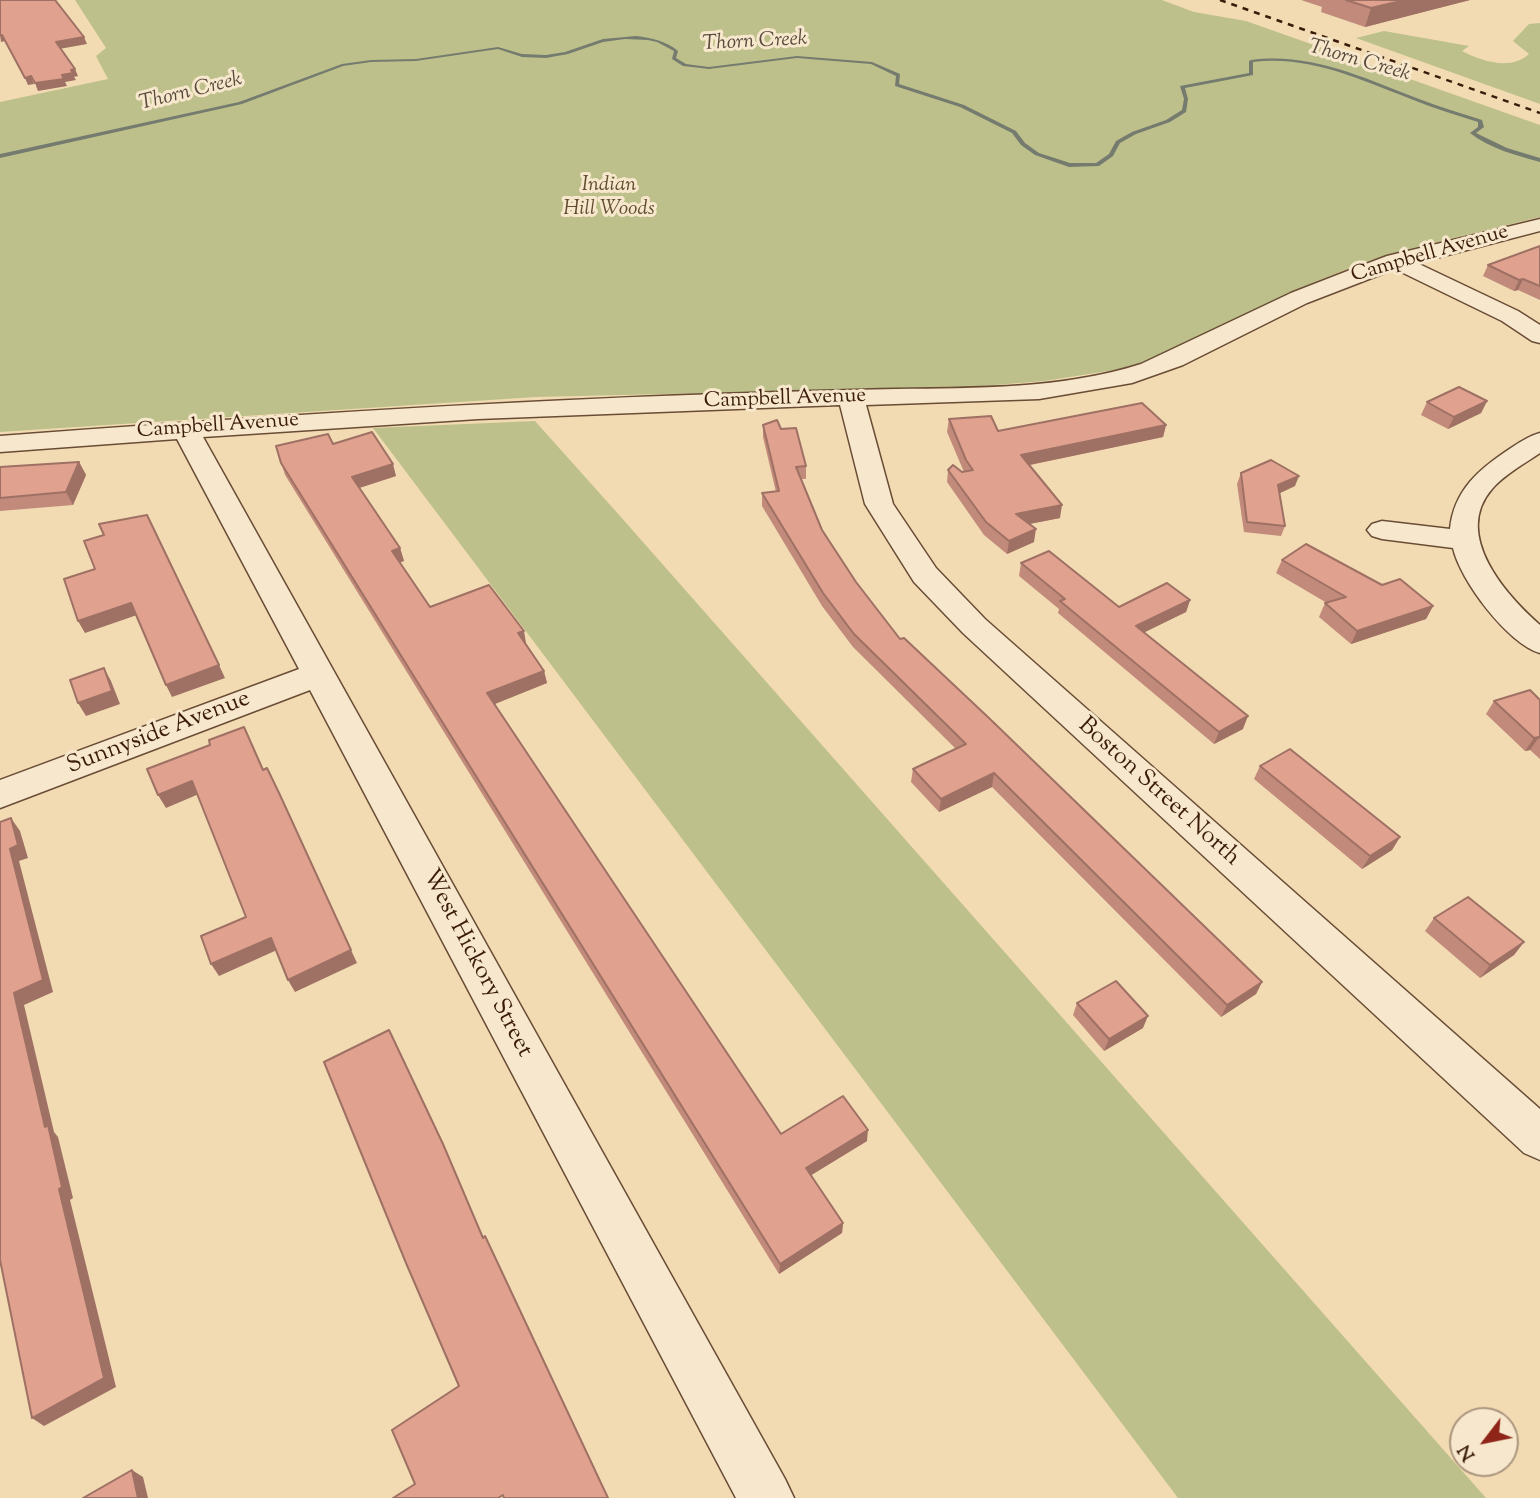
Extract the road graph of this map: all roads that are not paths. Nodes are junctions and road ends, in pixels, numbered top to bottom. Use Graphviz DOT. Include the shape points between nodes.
graph roads {
  1 [pos="1540,225"];
  2 [pos="1395,261"];
  3 [pos="1540,337"];
  4 [pos="850,397"];
  5 [pos="186,430"];
  6 [pos="0,444"];
  7 [pos="1533,455"];
  8 [pos="1382,530"];
  9 [pos="1464,540"];
  10 [pos="1540,642"];
  11 [pos="319,674"];
  12 [pos="0,794"];
  13 [pos="1540,1138"];
  14 [pos="766,1498"];
  1 -- 2 [label="street, Campbell Avenue"];
  2 -- 3 [label="street" via="1510,316"];
  2 -- 4 [label="street, Campbell Avenue" via="1298,298 1139,374 1096,384 988,395"];
  4 -- 5 [label="street, Campbell Avenue" via="380,415"];
  4 -- 13 [label="street, Boston Street North" via="879,504 925,575 974,626"];
  5 -- 6 [label="street, Campbell Avenue"];
  5 -- 11 [label="street, West Hickory Street"];
  7 -- 9 [label="street" via="1492,475 1476,491 1466,512"];
  8 -- 9 [label="street"];
  9 -- 10 [label="street" via="1476,571 1504,608"];
  11 -- 12 [label="street, Sunnyside Avenue"];
  11 -- 14 [label="street, West Hickory Street"];
}
